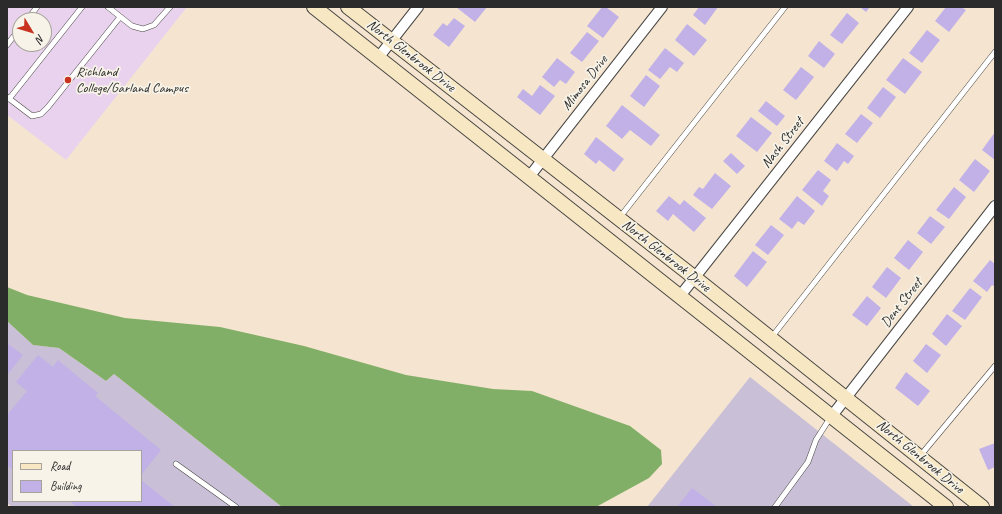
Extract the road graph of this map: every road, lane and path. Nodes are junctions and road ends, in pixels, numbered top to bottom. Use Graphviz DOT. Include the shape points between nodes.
graph roads {
  1 [pos="82,7"];
  2 [pos="108,7"];
  3 [pos="169,7"];
  4 [pos="314,7"];
  5 [pos="348,7"];
  6 [pos="418,7"];
  7 [pos="662,7"];
  8 [pos="785,7"];
  9 [pos="908,7"];
  10 [pos="120,16"];
  11 [pos="391,42"];
  12 [pos="995,52"];
  13 [pos="378,58"];
  14 [pos="8,98"];
  15 [pos="543,159"];
  16 [pos="529,177"];
  17 [pos="995,206"];
  18 [pos="619,218"];
  19 [pos="695,278"];
  20 [pos="680,296"];
  21 [pos="770,339"];
  22 [pos="995,366"];
  23 [pos="846,398"];
  24 [pos="831,417"];
  25 [pos="920,457"];
  26 [pos="176,464"];
  27 [pos="942,506"];
  28 [pos="236,507"];
  29 [pos="775,507"];
  30 [pos="982,507"];
  1 -- 14 [label="lane"];
  2 -- 10 [label="lane"];
  3 -- 10 [label="lane" via="149,28 137,28"];
  4 -- 13 [label="main road, North Glenbrook Drive"];
  5 -- 11 [label="main road, North Glenbrook Drive"];
  6 -- 11 [label="street"];
  7 -- 15 [label="street, Mimosa Drive"];
  8 -- 18 [label="lane"];
  9 -- 19 [label="street, Nash Street"];
  10 -- 14 [label="lane" via="41,114 32,116"];
  11 -- 13 [label="street"];
  11 -- 15 [label="main road, North Glenbrook Drive"];
  12 -- 21 [label="lane"];
  13 -- 16 [label="main road, North Glenbrook Drive"];
  15 -- 16 [label="street, Mimosa Drive"];
  15 -- 18 [label="main road, North Glenbrook Drive"];
  16 -- 20 [label="main road, North Glenbrook Drive"];
  17 -- 23 [label="street, Dent Street"];
  18 -- 19 [label="main road, North Glenbrook Drive"];
  19 -- 20 [label="street, Nash Street"];
  19 -- 21 [label="main road, North Glenbrook Drive"];
  20 -- 24 [label="main road, North Glenbrook Drive"];
  21 -- 23 [label="main road, North Glenbrook Drive"];
  22 -- 25 [label="lane"];
  23 -- 24 [label="street, Dent Street"];
  23 -- 25 [label="main road, North Glenbrook Drive"];
  24 -- 27 [label="main road, North Glenbrook Drive"];
  24 -- 29 [label="lane" via="816,440 808,462"];
  25 -- 30 [label="main road, North Glenbrook Drive"];
  26 -- 28 [label="lane"];
}
